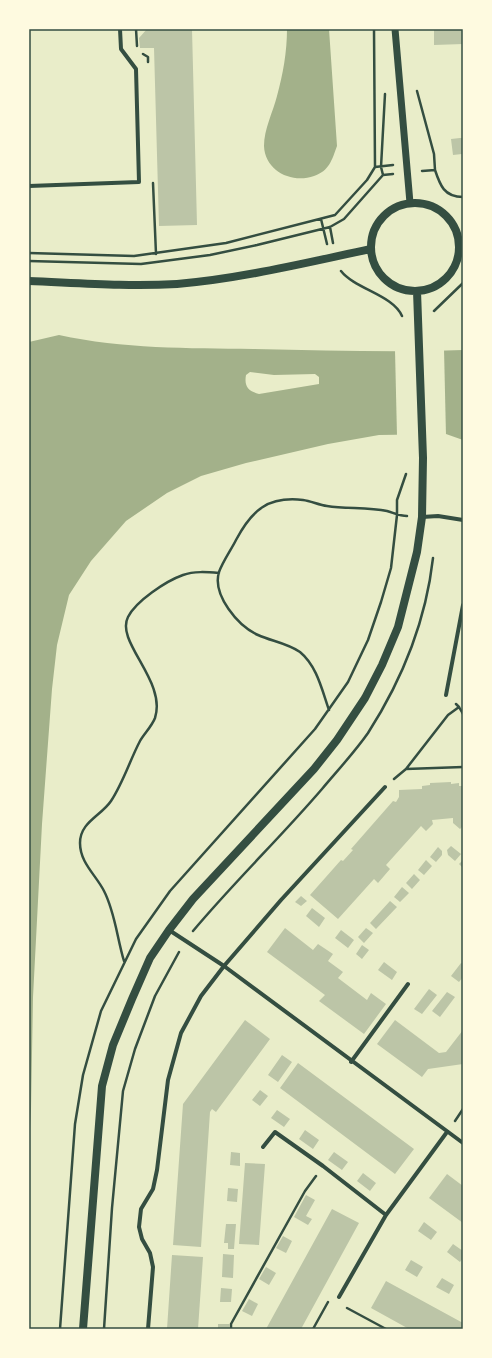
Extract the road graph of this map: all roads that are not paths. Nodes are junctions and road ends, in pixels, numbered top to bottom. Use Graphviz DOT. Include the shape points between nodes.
graph roads {
  1 [pos="120,29"];
  2 [pos="395,29"];
  3 [pos="29,186"];
  4 [pos="410,203"];
  5 [pos="460,234"];
  6 [pos="371,249"];
  7 [pos="29,282"];
  8 [pos="417,291"];
  9 [pos="422,517"];
  10 [pos="463,520"];
  11 [pos="463,605"];
  12 [pos="446,695"];
  13 [pos="385,787"];
  14 [pos="168,930"];
  15 [pos="224,966"];
  16 [pos="408,984"];
  17 [pos="351,1062"];
  18 [pos="447,1132"];
  19 [pos="463,1143"];
  20 [pos="263,1147"];
  21 [pos="386,1215"];
  22 [pos="339,1297"];
  23 [pos="83,1329"];
  24 [pos="148,1329"];
  1 -- 3 [label="street" via="121,49 136,69 139,182"];
  2 -- 4 [label="street"];
  4 -- 5 [label="main road" via="428,204 436,208 449,219"];
  4 -- 6 [label="main road" via="395,208 382,218 374,232"];
  5 -- 8 [label="main road" via="459,252 454,269 442,282"];
  6 -- 7 [label="main road" via="225,278 177,284"];
  6 -- 8 [label="main road" via="375,265 385,279 400,288"];
  8 -- 9 [label="main road"];
  9 -- 10 [label="street" via="438,516"];
  9 -- 14 [label="main road" via="417,552 398,627 365,698 314,769 192,899"];
  11 -- 12 [label="street"];
  13 -- 15 [label="street"];
  14 -- 15 [label="street"];
  14 -- 23 [label="main road" via="150,958 132,999 113,1045 102,1086"];
  15 -- 17 [label="street"];
  15 -- 24 [label="street" via="201,996 181,1033 168,1080 157,1170 153,1189 141,1209 139,1227 153,1267"];
  16 -- 17 [label="street"];
  17 -- 18 [label="street"];
  18 -- 19 [label="street"];
  18 -- 21 [label="street"];
  20 -- 21 [label="street" via="275,1132"];
  21 -- 22 [label="street"];
}
